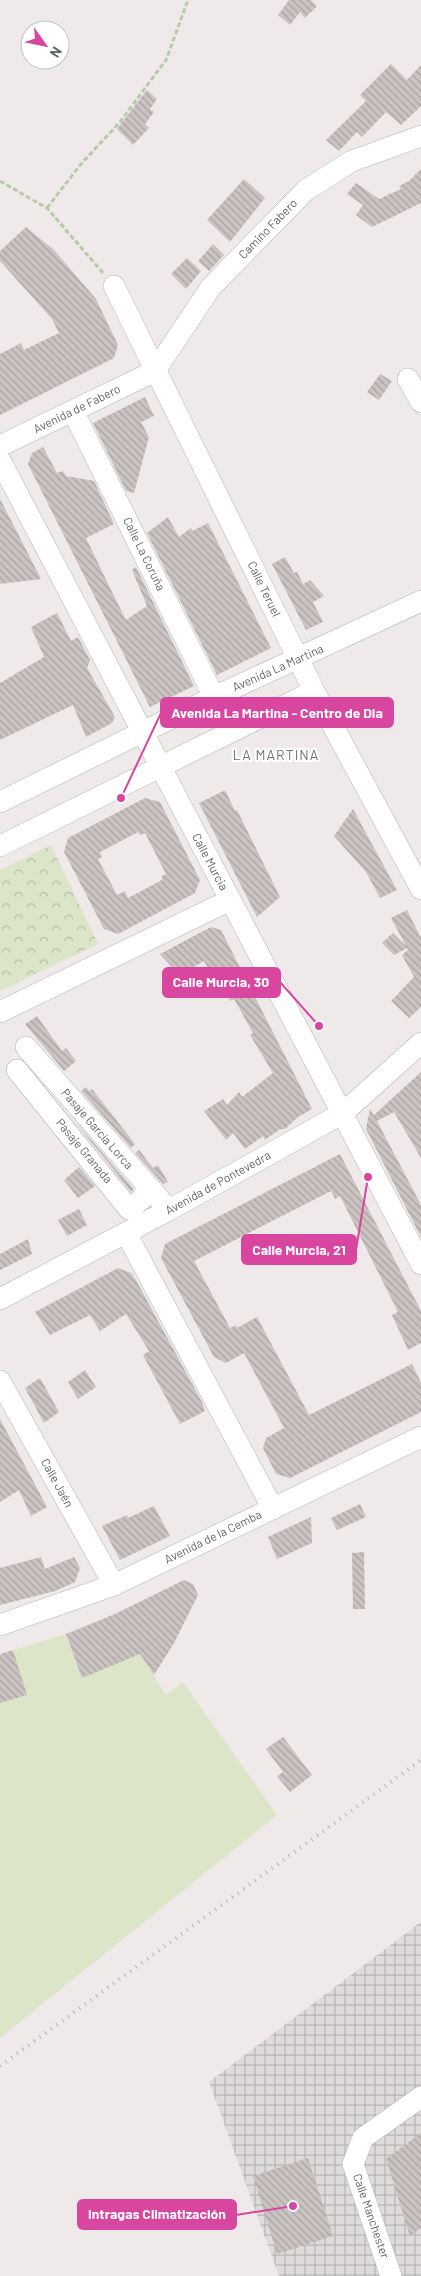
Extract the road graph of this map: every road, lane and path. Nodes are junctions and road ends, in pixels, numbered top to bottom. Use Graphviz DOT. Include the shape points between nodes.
graph roads {
  1 [pos="188,0"];
  2 [pos="421,136"];
  3 [pos="0,182"];
  4 [pos="47,208"];
  5 [pos="114,286"];
  6 [pos="154,371"];
  7 [pos="408,379"];
  8 [pos="421,402"];
  9 [pos="73,411"];
  10 [pos="0,446"];
  11 [pos="0,460"];
  12 [pos="421,601"];
  13 [pos="299,659"];
  14 [pos="314,691"];
  15 [pos="214,697"];
  16 [pos="141,732"];
  17 [pos="160,767"];
  18 [pos="0,802"];
  19 [pos="0,846"];
  20 [pos="421,889"];
  21 [pos="230,900"];
  22 [pos="0,1012"];
  23 [pos="421,1043"];
  24 [pos="26,1048"];
  25 [pos="17,1070"];
  26 [pos="343,1113"];
  27 [pos="148,1186"];
  28 [pos="169,1210"];
  29 [pos="126,1233"];
  30 [pos="421,1264"];
  31 [pos="0,1299"];
  32 [pos="0,1381"];
  33 [pos="421,1437"];
  34 [pos="273,1509"];
  35 [pos="114,1585"];
  36 [pos="0,1625"];
  37 [pos="421,2097"];
  38 [pos="391,2276"];
  1 -- 4 [label="path" via="166,60 120,122 81,164"];
  2 -- 6 [label="street, Camino Fabero" via="352,161 306,190 211,287"];
  3 -- 4 [label="path"];
  4 -- 5 [label="path"];
  5 -- 6 [label="street, Calle Teruel"];
  6 -- 9 [label="street, Avenida de Fabero"];
  6 -- 13 [label="street, Calle Teruel"];
  7 -- 8 [label="street"];
  9 -- 10 [label="street, Avenida de Fabero"];
  9 -- 15 [label="street, Calle La Coruña"];
  11 -- 16 [label="street, Calle Murcia"];
  12 -- 13 [label="street, Avenida La Martina"];
  13 -- 14 [label="street, Calle Teruel"];
  13 -- 15 [label="street, Avenida La Martina"];
  14 -- 17 [label="street"];
  14 -- 20 [label="street, Calle Teruel"];
  15 -- 16 [label="street, Avenida La Martina"];
  16 -- 17 [label="street, Calle Murcia"];
  16 -- 18 [label="street, Avenida La Martina"];
  17 -- 19 [label="street"];
  17 -- 21 [label="street, Calle Murcia"];
  21 -- 22 [label="street"];
  21 -- 26 [label="street, Calle Murcia"];
  23 -- 26 [label="street, Avenida de Pontevedra"];
  24 -- 27 [label="street, Pasaje García Lorca"];
  25 -- 27 [label="street, Pasaje Granada" via="129,1209 143,1198"];
  26 -- 28 [label="street, Avenida de Pontevedra"];
  26 -- 30 [label="street, Calle Murcia"];
  27 -- 28 [label="street, Pasaje García Lorca"];
  28 -- 29 [label="street, Avenida de Pontevedra"];
  29 -- 31 [label="street, Avenida de Pontevedra"];
  29 -- 34 [label="street"];
  32 -- 35 [label="street, Calle Jaén"];
  33 -- 34 [label="street, Avenida de la Cemba"];
  34 -- 35 [label="street, Avenida de la Cemba"];
  35 -- 36 [label="street, Avenida de la Cemba"];
  37 -- 38 [label="street, Calle Manchester" via="363,2138 353,2164"];
}
